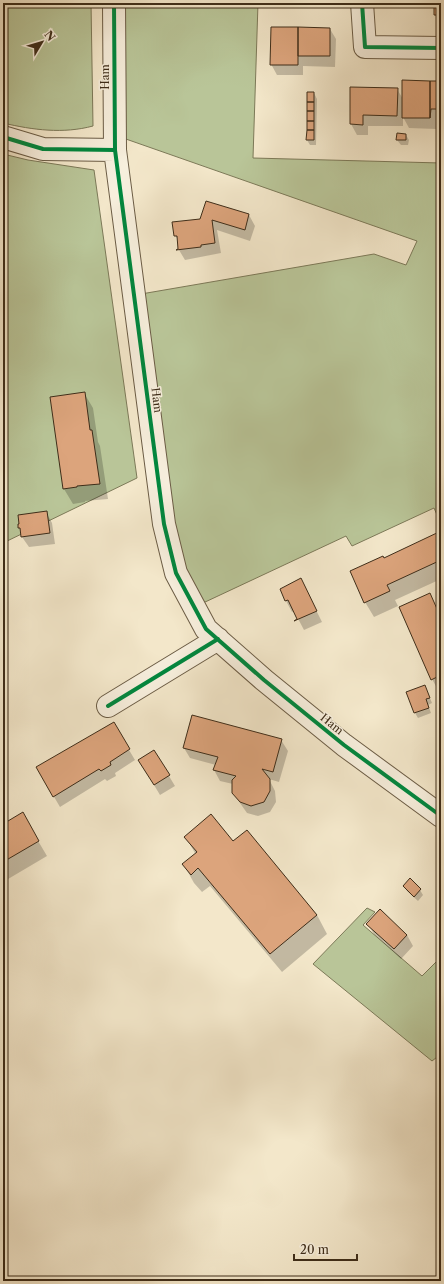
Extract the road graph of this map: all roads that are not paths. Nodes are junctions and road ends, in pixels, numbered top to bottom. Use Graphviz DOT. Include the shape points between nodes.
graph roads {
  1 [pos="114,3"];
  2 [pos="362,3"];
  3 [pos="441,48"];
  4 [pos="3,137"];
  5 [pos="115,150"];
  6 [pos="218,638"];
  7 [pos="108,706"];
  8 [pos="441,816"];
  1 -- 5 [label="street, Ham"];
  2 -- 3 [label="street" via="365,47"];
  4 -- 5 [label="street" via="43,149"];
  5 -- 6 [label="street, Ham" via="164,524 176,573 206,629"];
  6 -- 7 [label="street"];
  6 -- 8 [label="street, Ham" via="264,680 344,745"];
}
